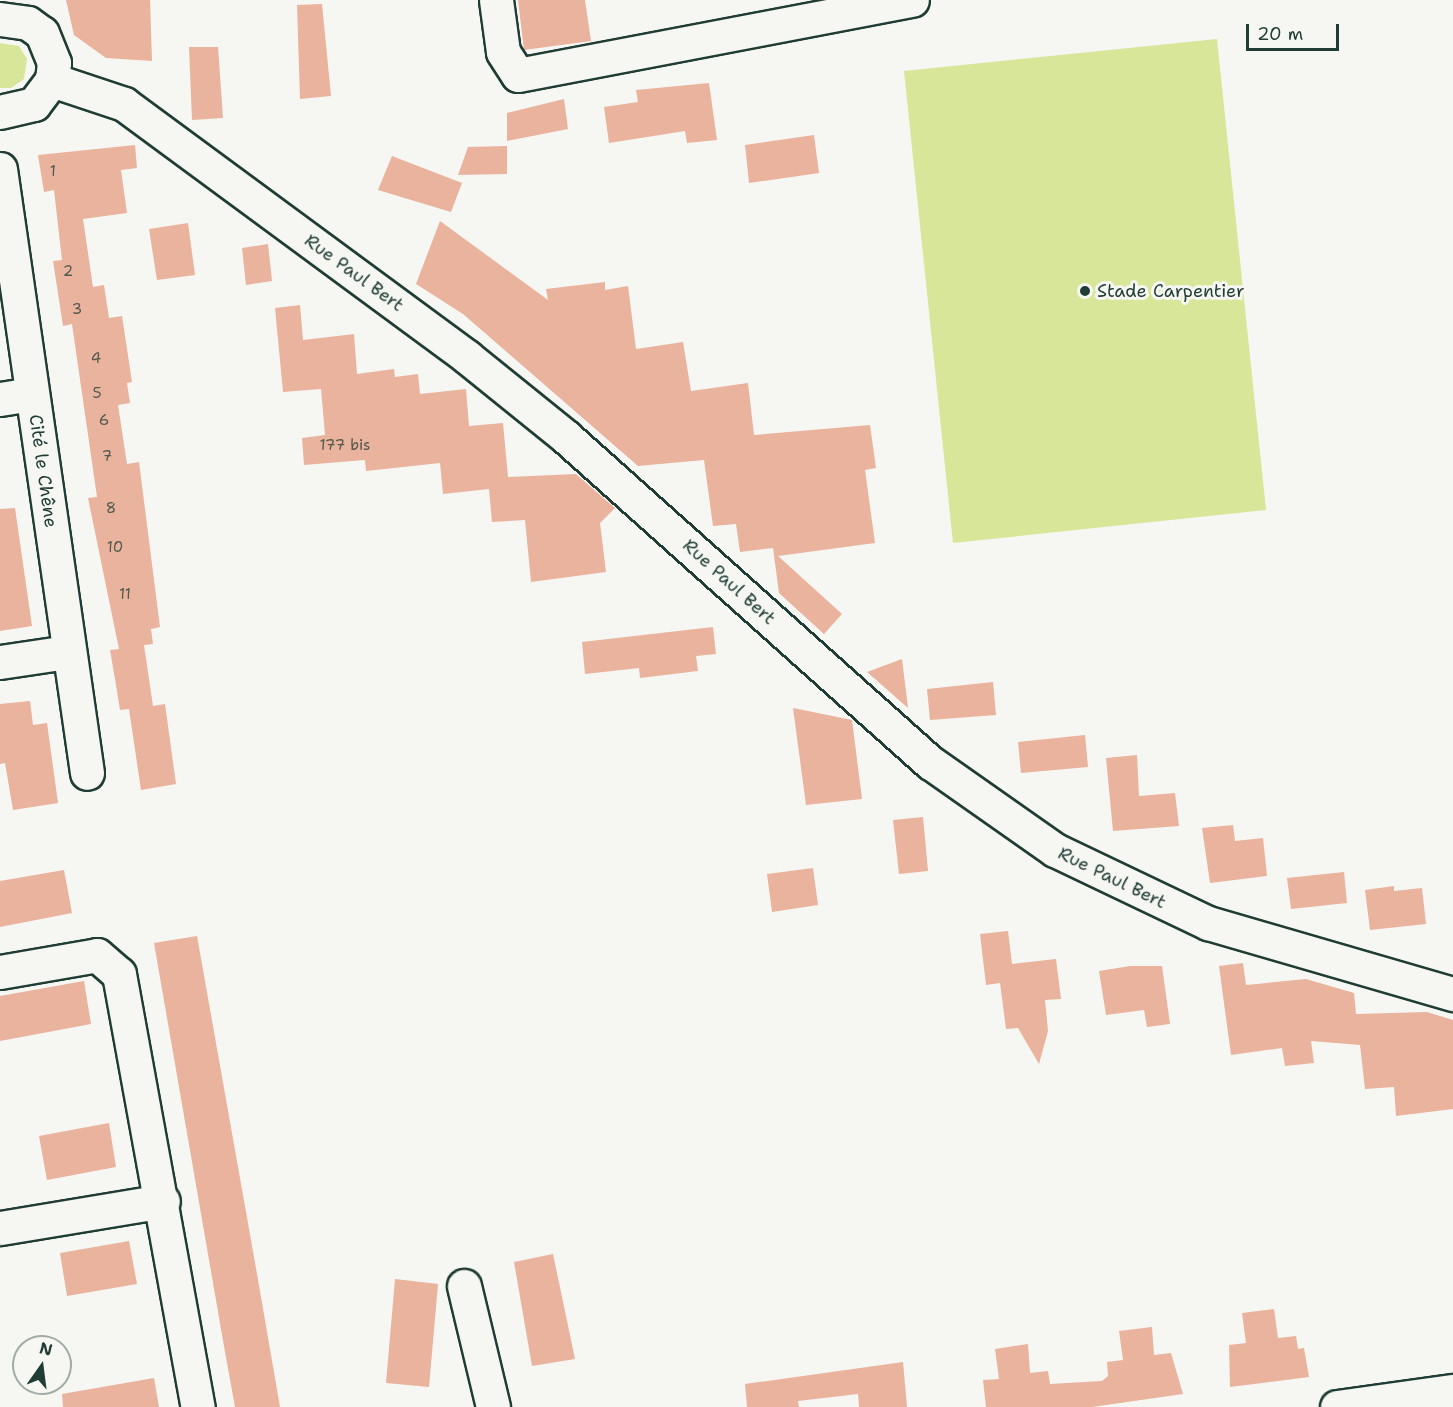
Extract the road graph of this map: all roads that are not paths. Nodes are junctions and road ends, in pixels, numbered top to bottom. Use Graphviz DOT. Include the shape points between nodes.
graph roads {
  1 [pos="496,0"];
  2 [pos="912,0"];
  3 [pos="9,12"];
  4 [pos="52,80"];
  5 [pos="1,117"];
  6 [pos="0,169"];
  7 [pos="32,394"];
  8 [pos="0,399"];
  9 [pos="67,652"];
  10 [pos="0,662"];
  11 [pos="87,773"];
  12 [pos="0,972"];
  13 [pos="1453,994"];
  14 [pos="163,1201"];
  15 [pos="0,1228"];
  16 [pos="464,1286"];
  17 [pos="1453,1391"];
  18 [pos="198,1407"];
  19 [pos="493,1407"];
  20 [pos="1342,1407"];
  1 -- 2 [label="street" via="503,52 518,75 577,68"];
  3 -- 4 [label="street" via="28,23 51,47"];
  4 -- 5 [label="street" via="34,104"];
  4 -- 13 [label="street, Rue Paul Bert" via="124,104 467,357 566,437 931,763 1055,850 1208,923"];
  6 -- 7 [label="street, Cité le Chêne"];
  7 -- 8 [label="street"];
  7 -- 9 [label="street, Cité le Chêne"];
  9 -- 10 [label="street"];
  9 -- 11 [label="street, Cité le Chêne"];
  12 -- 14 [label="street" via="97,955 119,974"];
  14 -- 15 [label="street"];
  14 -- 18 [label="street"];
  16 -- 19 [label="street"];
  17 -- 20 [label="street"];
}
